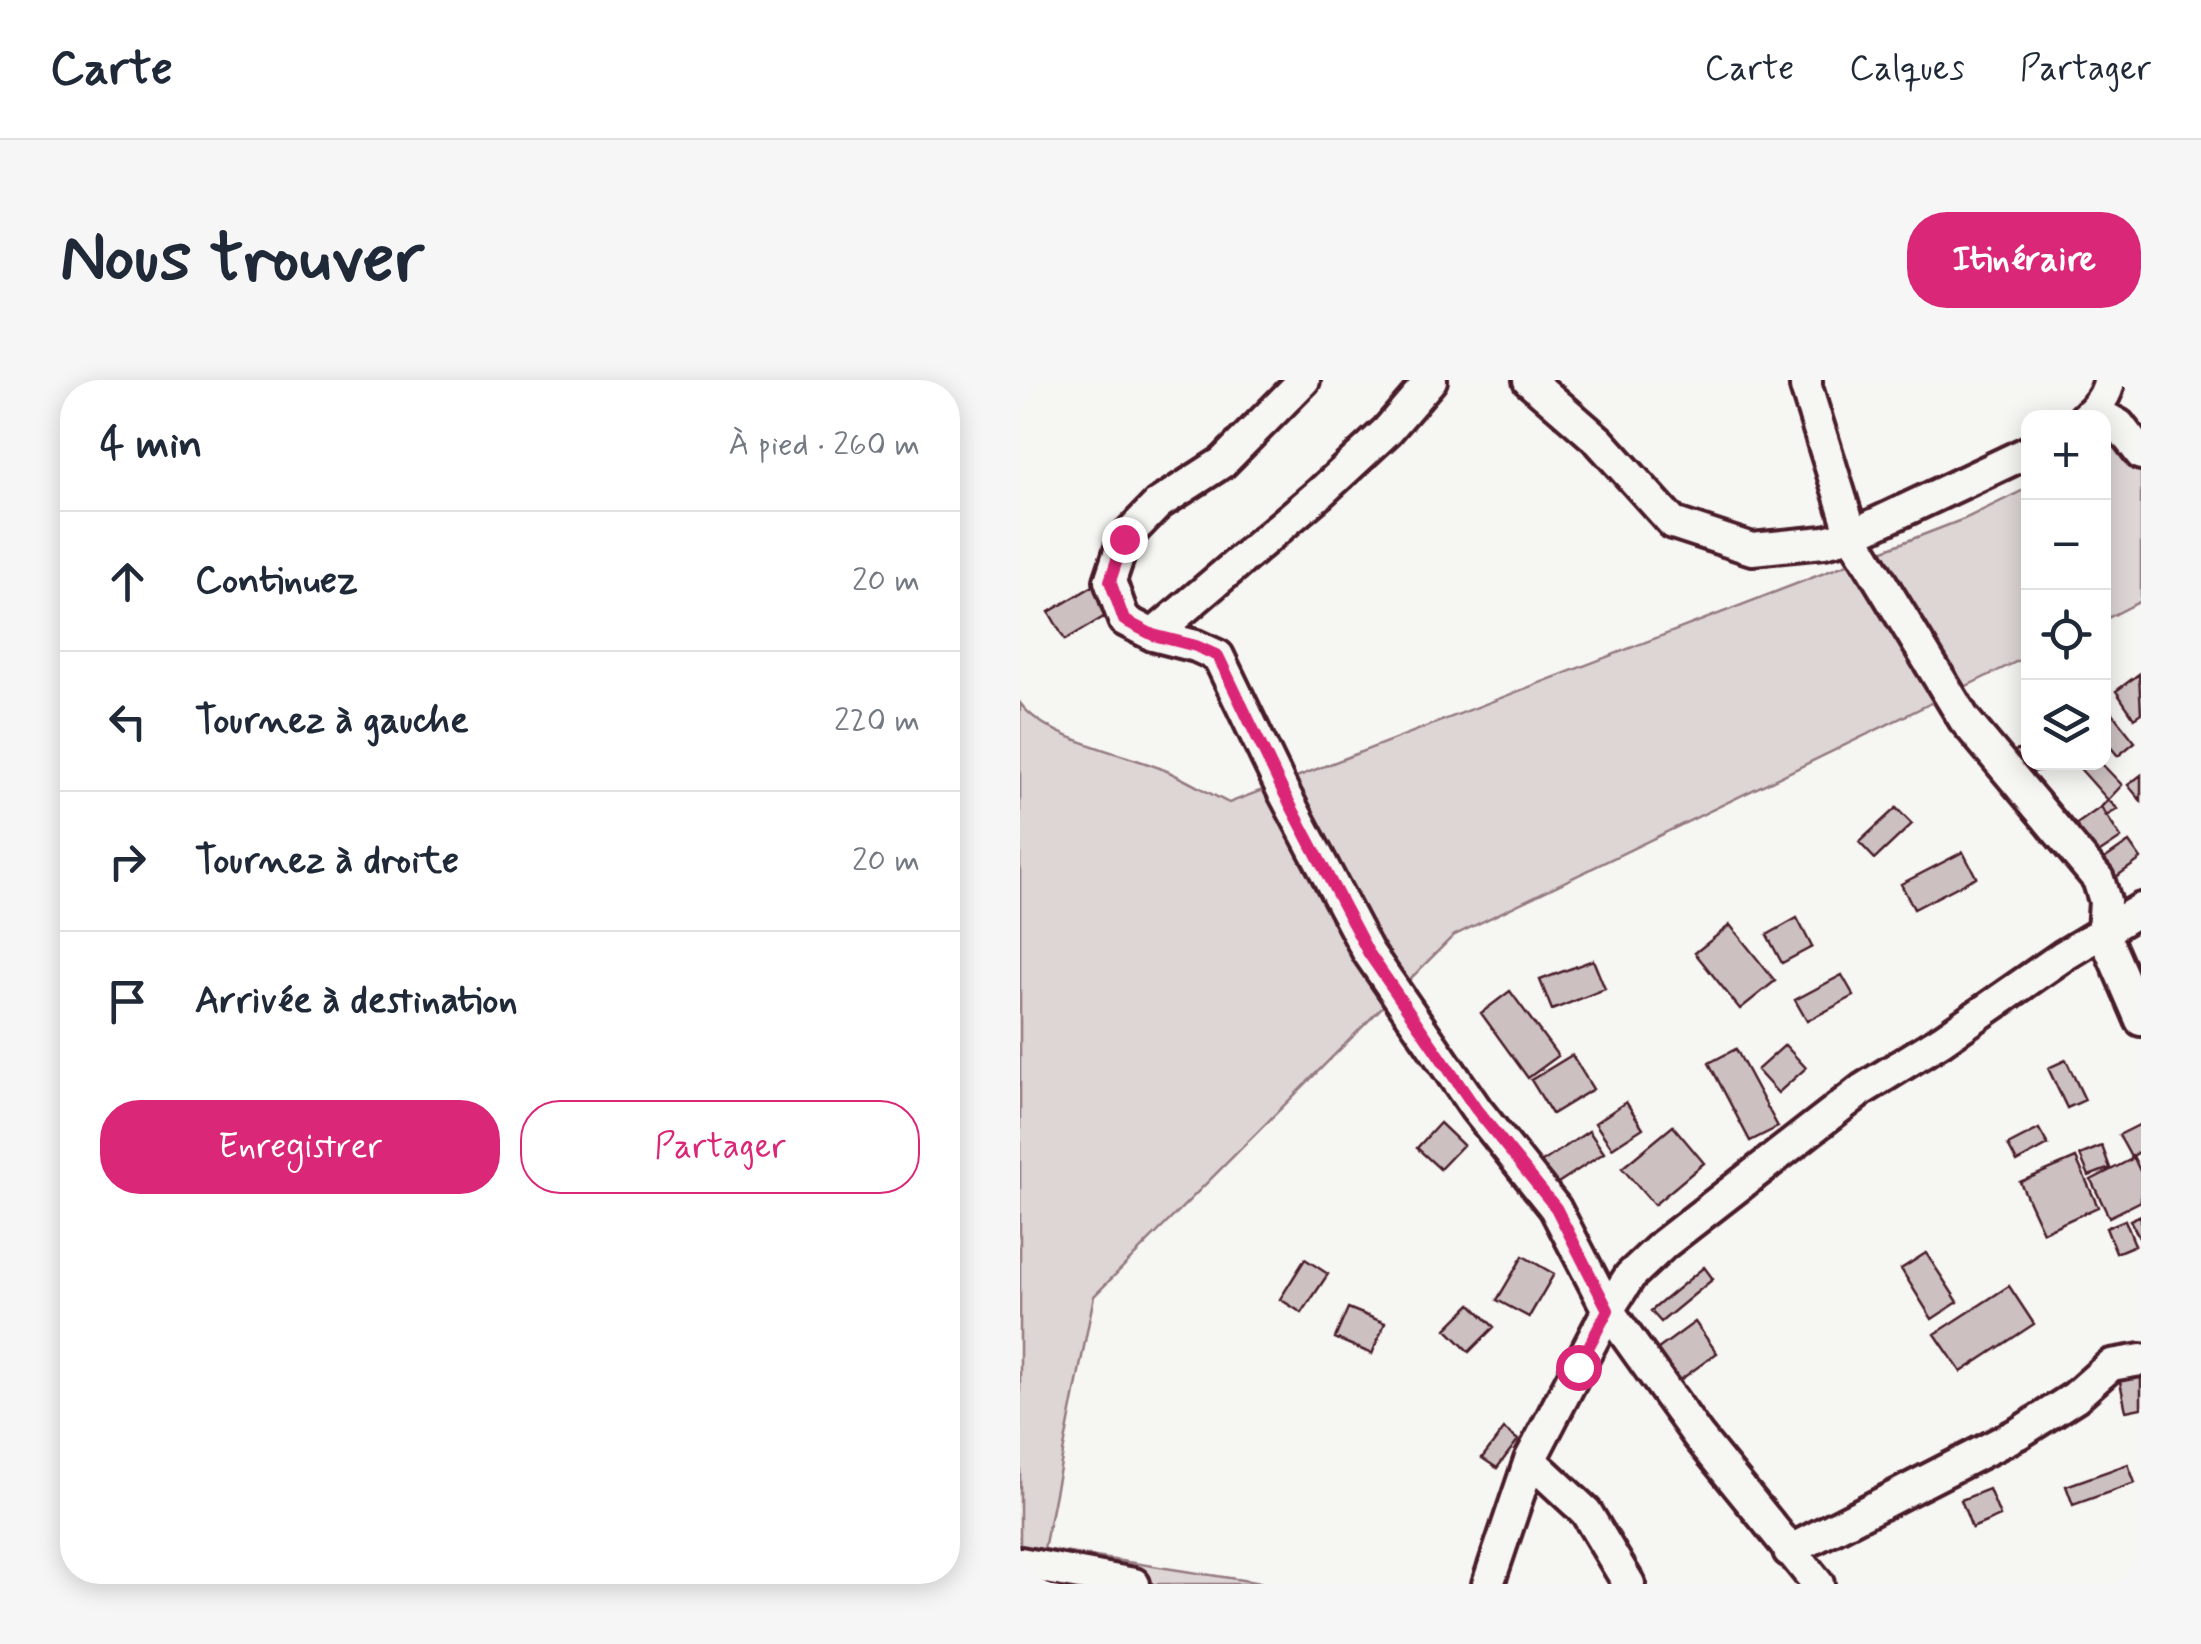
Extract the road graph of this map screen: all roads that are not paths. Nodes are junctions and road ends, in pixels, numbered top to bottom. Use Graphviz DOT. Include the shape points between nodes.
graph roads {
  1 [pos="1304,380"];
  2 [pos="1431,380"];
  3 [pos="1530,380"];
  4 [pos="1806,380"];
  5 [pos="2109,380"];
  6 [pos="2093,410"];
  7 [pos="2111,422"];
  8 [pos="2141,454"];
  9 [pos="2021,455"];
  10 [pos="1852,535"];
  11 [pos="1153,635"];
  12 [pos="2141,908"];
  13 [pos="2103,932"];
  14 [pos="2141,1020"];
  15 [pos="1608,1310"];
  16 [pos="2141,1360"];
  17 [pos="1530,1460"];
  18 [pos="1789,1551"];
  19 [pos="1020,1563"];
  20 [pos="1134,1584"];
  21 [pos="1488,1584"];
  22 [pos="1629,1584"];
  23 [pos="1818,1584"];
  1 -- 11 [label="street" via="1224,462 1158,504 1124,539 1110,581 1124,620"];
  2 -- 11 [label="street" via="1334,480"];
  3 -- 10 [label="street" via="1673,523 1752,549"];
  4 -- 10 [label="street"];
  5 -- 6 [label="street"];
  7 -- 8 [label="street"];
  9 -- 10 [label="street"];
  10 -- 13 [label="street" via="1964,719 2098,879"];
  11 -- 15 [label="street" via="1218,656 1368,952 1476,1109 1556,1208"];
  12 -- 13 [label="street"];
  13 -- 14 [label="street"];
  13 -- 15 [label="street" via="1849,1100 1664,1244 1630,1276"];
  15 -- 17 [label="street"];
  15 -- 18 [label="street"];
  16 -- 18 [label="street" via="2111,1366 2019,1433"];
  17 -- 21 [label="street"];
  17 -- 22 [label="street" via="1586,1512"];
  18 -- 23 [label="street"];
  19 -- 20 [label="street"];
}
